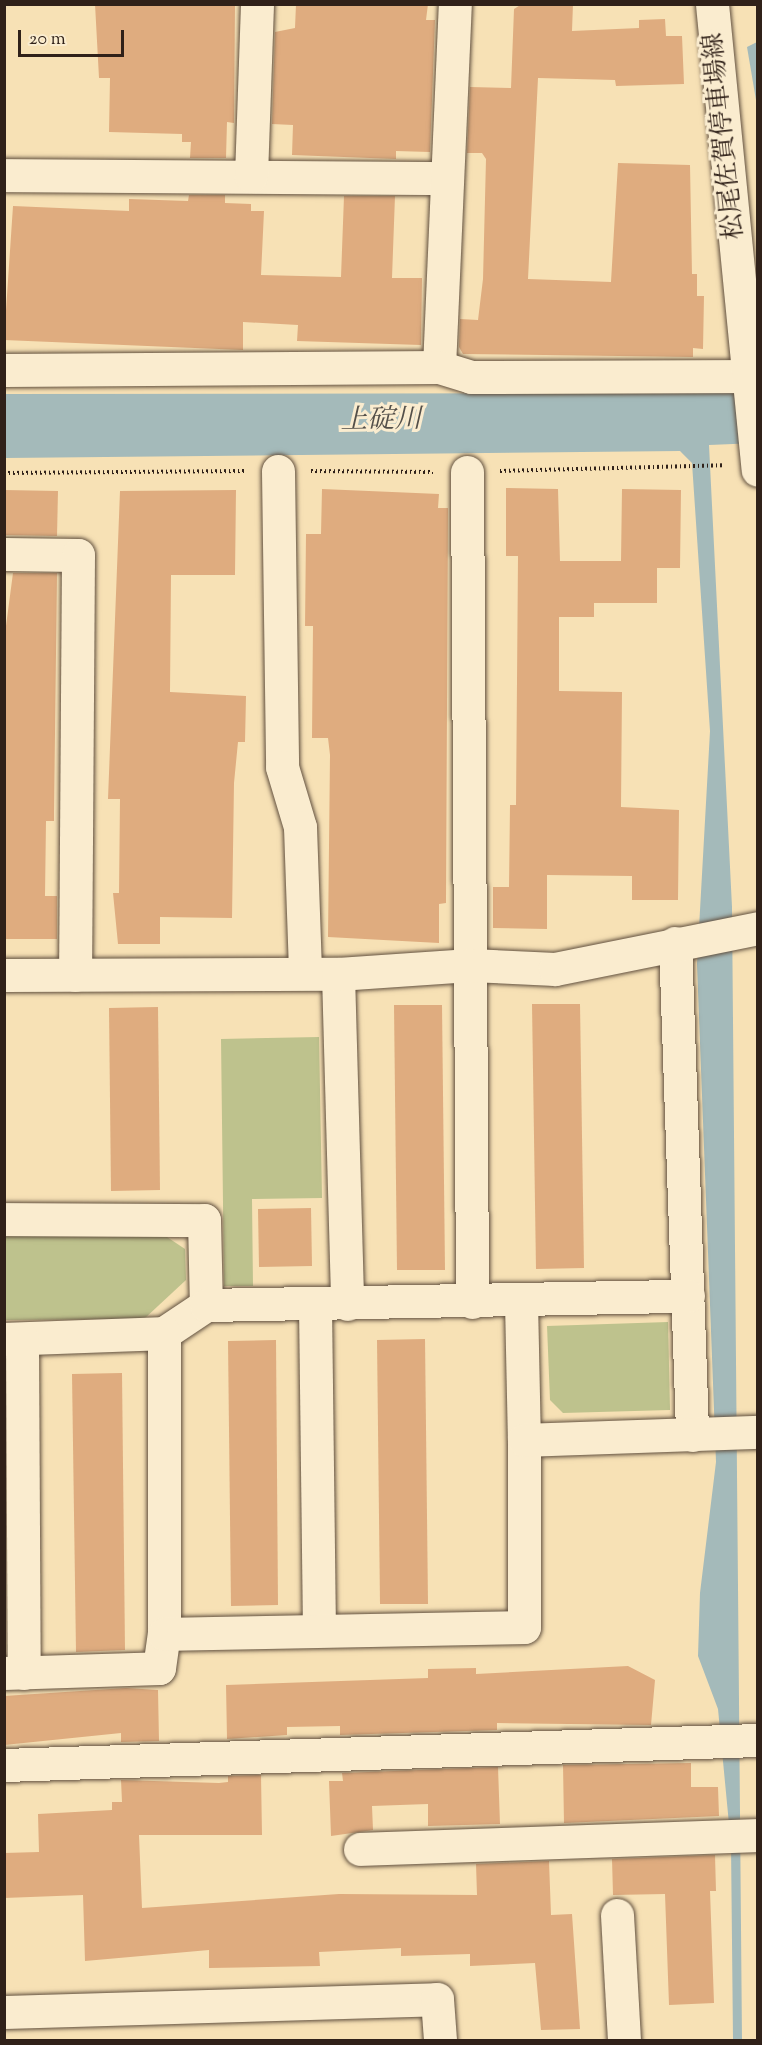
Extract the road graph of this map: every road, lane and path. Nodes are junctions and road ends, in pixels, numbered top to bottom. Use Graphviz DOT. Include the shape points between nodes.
graph roads {
  1 [pos="257,4"];
  2 [pos="455,4"];
  3 [pos="712,4"];
  4 [pos="4,175"];
  5 [pos="251,176"];
  6 [pos="446,178"];
  7 [pos="439,367"];
  8 [pos="4,370"];
  9 [pos="753,376"];
  10 [pos="757,463"];
  11 [pos="712,465"];
  12 [pos="758,470"];
  13 [pos="278,471"];
  14 [pos="467,472"];
  15 [pos="4,473"];
  16 [pos="4,554"];
  17 [pos="747,930"];
  18 [pos="684,941"];
  19 [pos="470,965"];
  20 [pos="305,972"];
  21 [pos="338,974"];
  22 [pos="4,975"];
  23 [pos="75,975"];
  24 [pos="4,1219"];
  25 [pos="688,1296"];
  26 [pos="521,1300"];
  27 [pos="472,1302"];
  28 [pos="331,1304"];
  29 [pos="206,1305"];
  30 [pos="164,1334"];
  31 [pos="13,1339"];
  32 [pos="752,1433"];
  33 [pos="700,1434"];
  34 [pos="524,1440"];
  35 [pos="320,1630"];
  36 [pos="164,1634"];
  37 [pos="14,1673"];
  38 [pos="752,1740"];
  39 [pos="4,1766"];
  40 [pos="742,1836"];
  41 [pos="360,1849"];
  42 [pos="617,1915"];
  43 [pos="4,2012"];
  44 [pos="440,2040"];
  45 [pos="624,2040"];
  1 -- 5 [label="street"];
  2 -- 6 [label="street"];
  3 -- 9 [label="street, 松尾佐賀停車場線"];
  4 -- 5 [label="street"];
  5 -- 6 [label="street"];
  6 -- 7 [label="street"];
  7 -- 8 [label="street"];
  7 -- 9 [label="street" via="471,377"];
  9 -- 10 [label="street, 松尾佐賀停車場線"];
  10 -- 12 [label="street"];
  11 -- 14 [label="path" via="686,469"];
  13 -- 14 [label="path"];
  13 -- 15 [label="path"];
  13 -- 20 [label="street" via="282,767 300,827"];
  14 -- 19 [label="street"];
  16 -- 23 [label="street" via="78,555"];
  17 -- 18 [label="street"];
  18 -- 19 [label="street" via="555,969"];
  18 -- 25 [label="street"];
  19 -- 21 [label="street"];
  19 -- 27 [label="street"];
  20 -- 21 [label="street"];
  20 -- 23 [label="street"];
  21 -- 28 [label="street"];
  22 -- 23 [label="street"];
  24 -- 29 [label="street" via="204,1220"];
  25 -- 26 [label="street"];
  25 -- 33 [label="street"];
  26 -- 27 [label="street"];
  26 -- 34 [label="street"];
  27 -- 28 [label="street"];
  28 -- 29 [label="street"];
  28 -- 35 [label="street"];
  29 -- 30 [label="street"];
  30 -- 31 [label="street"];
  30 -- 36 [label="street"];
  31 -- 37 [label="street"];
  32 -- 33 [label="street"];
  33 -- 34 [label="street"];
  34 -- 35 [label="street" via="524,1627"];
  35 -- 36 [label="street"];
  36 -- 37 [label="street" via="159,1668"];
  38 -- 39 [label="street"];
  40 -- 41 [label="street"];
  42 -- 45 [label="street"];
  43 -- 44 [label="street" via="437,1999"];
}
